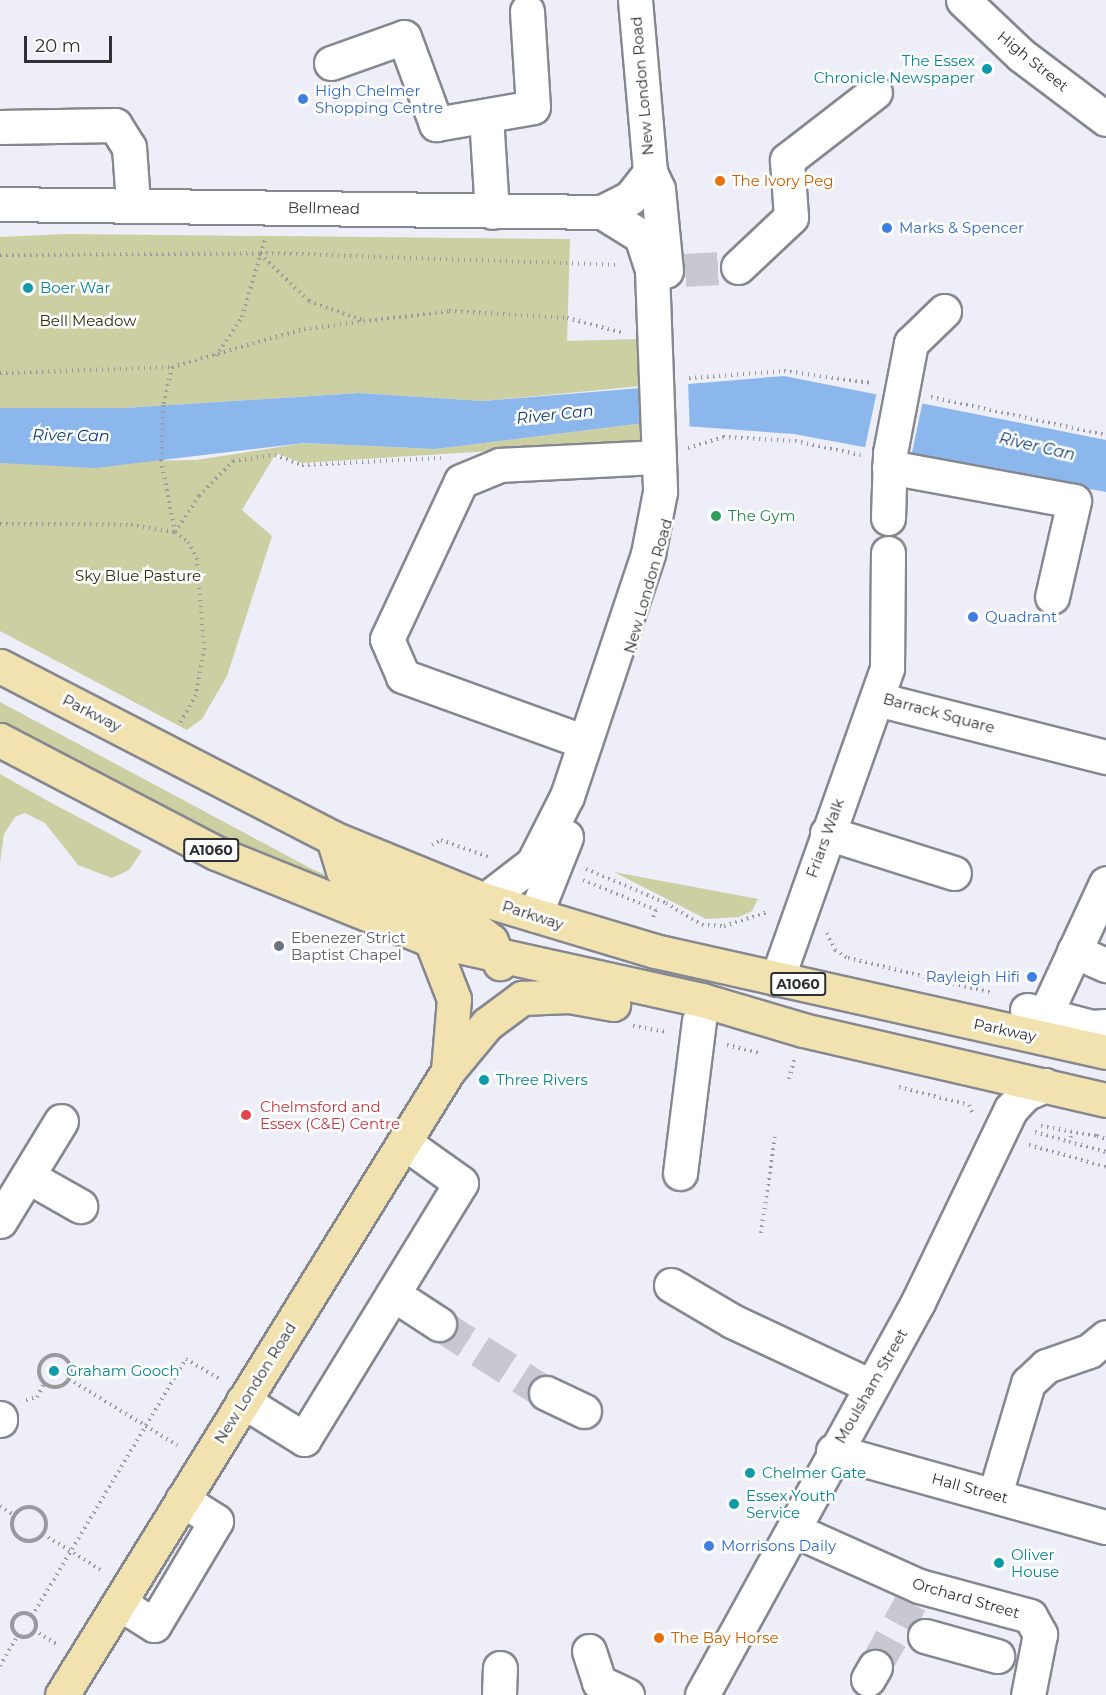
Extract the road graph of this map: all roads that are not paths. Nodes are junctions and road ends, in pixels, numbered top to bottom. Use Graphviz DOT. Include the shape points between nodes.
graph roads {
  1 [pos="635,0"];
  2 [pos="963,0"];
  3 [pos="527,11"];
  4 [pos="332,63"];
  5 [pos="875,92"];
  6 [pos="486,116"];
  7 [pos="1106,119"];
  8 [pos="0,127"];
  9 [pos="650,172"];
  10 [pos="133,203"];
  11 [pos="0,204"];
  12 [pos="492,212"];
  13 [pos="602,212"];
  14 [pos="738,267"];
  15 [pos="664,272"];
  16 [pos="944,311"];
  17 [pos="666,444"];
  18 [pos="889,460"];
  19 [pos="888,518"];
  20 [pos="888,553"];
  21 [pos="1052,597"];
  22 [pos="0,666"];
  23 [pos="877,699"];
  24 [pos="0,740"];
  25 [pos="585,742"];
  26 [pos="1106,757"];
  27 [pos="827,833"];
  28 [pos="333,838"];
  29 [pos="954,873"];
  30 [pos="1106,884"];
  31 [pos="485,900"];
  32 [pos="536,915"];
  33 [pos="431,940"];
  34 [pos="1074,951"];
  35 [pos="498,958"];
  36 [pos="1106,965"];
  37 [pos="777,979"];
  38 [pos="487,1024"];
  39 [pos="1106,1026"];
  40 [pos="697,1030"];
  41 [pos="798,1045"];
  42 [pos="1106,1052"];
  43 [pos="448,1071"];
  44 [pos="1045,1085"];
  45 [pos="1106,1100"];
  46 [pos="61,1121"];
  47 [pos="405,1143"];
  48 [pos="680,1173"];
  49 [pos="29,1177"];
  50 [pos="80,1206"];
  51 [pos="0,1221"];
  52 [pos="671,1285"];
  53 [pos="393,1294"];
  54 [pos="439,1324"];
  55 [pos="1106,1337"];
  56 [pos="871,1386"];
  57 [pos="546,1393"];
  58 [pos="243,1401"];
  59 [pos="584,1411"];
  60 [pos="833,1451"];
  61 [pos="995,1494"];
  62 [pos="1106,1527"];
  63 [pos="794,1530"];
  64 [pos="925,1636"];
  65 [pos="589,1651"];
  66 [pos="997,1656"];
  67 [pos="62,1695"];
  68 [pos="627,1695"];
  69 [pos="702,1695"];
  70 [pos="1028,1695"];
  1 -- 9 [label="street, New London Road"];
  2 -- 7 [label="street, High Street" via="1021,55"];
  3 -- 6 [label="street" via="533,107"];
  4 -- 6 [label="street" via="404,37 436,124"];
  5 -- 14 [label="street" via="787,160 791,217"];
  6 -- 12 [label="street"];
  8 -- 10 [label="street" via="115,125 129,147"];
  9 -- 13 [label="street, New London Road" via="630,198"];
  9 -- 15 [label="street, New London Road" via="658,189"];
  10 -- 11 [label="street, Bellmead"];
  10 -- 12 [label="street, Bellmead"];
  12 -- 13 [label="street, Bellmead"];
  13 -- 15 [label="street, New London Road" via="641,236"];
  15 -- 17 [label="street, New London Road" via="661,358"];
  16 -- 18 [label="street" via="911,344"];
  17 -- 25 [label="street, New London Road" via="648,554"];
  17 -- 25 [label="street" via="479,471 451,493 387,639 403,676"];
  17 -- 32 [label="street, New London Road" via="665,535 596,764"];
  18 -- 19 [label="street"];
  18 -- 21 [label="street" via="1074,501"];
  20 -- 23 [label="street, Barrack Square" via="887,668"];
  22 -- 28 [label="main road, Parkway / A1060"];
  23 -- 26 [label="street, Barrack Square"];
  23 -- 27 [label="street, Friars Walk"];
  24 -- 33 [label="main road, A1060" via="216,853"];
  25 -- 31 [label="street, New London Road" via="567,796 532,863"];
  27 -- 29 [label="street"];
  27 -- 37 [label="street, Friars Walk"];
  28 -- 31 [label="main road, Parkway / A1060"];
  28 -- 35 [label="main road" via="344,871 474,928 491,941"];
  30 -- 34 [label="street"];
  31 -- 32 [label="main road, Parkway / A1060"];
  32 -- 37 [label="main road, Parkway / A1060" via="655,951"];
  33 -- 35 [label="main road, A1060"];
  33 -- 43 [label="main road, New London Road" via="454,999"];
  34 -- 36 [label="street"];
  34 -- 39 [label="street" via="1036,1012"];
  35 -- 38 [label="main road" via="502,987"];
  35 -- 41 [label="main road, A1060" via="702,1000"];
  37 -- 42 [label="main road, Parkway / A1060"];
  38 -- 40 [label="main road" via="514,1002 544,995"];
  38 -- 43 [label="main road, New London Road"];
  40 -- 41 [label="main road"];
  40 -- 48 [label="street"];
  41 -- 44 [label="main road, A1060"];
  43 -- 47 [label="main road, New London Road"];
  44 -- 45 [label="main road, A1060"];
  44 -- 56 [label="street, Moulsham Street" via="1011,1110 918,1302"];
  46 -- 49 [label="street"];
  47 -- 53 [label="street" via="461,1183"];
  47 -- 58 [label="main road, New London Road"];
  49 -- 50 [label="street"];
  49 -- 51 [label="street"];
  52 -- 56 [label="street" via="732,1321"];
  53 -- 54 [label="street"];
  53 -- 58 [label="street" via="304,1439"];
  55 -- 61 [label="street" via="1089,1351 1046,1366 1028,1383"];
  56 -- 60 [label="street, Moulsham Street"];
  57 -- 59 [label="street"];
  58 -- 67 [label="main road, New London Road"];
  60 -- 61 [label="street, Hall Street"];
  60 -- 63 [label="street, Moulsham Street"];
  61 -- 62 [label="street, Hall Street"];
  63 -- 69 [label="street, Moulsham Street"];
  63 -- 70 [label="street, Orchard Street" via="915,1594 1030,1616 1040,1634"];
  64 -- 66 [label="street"];
  65 -- 68 [label="street" via="599,1682"];
}
